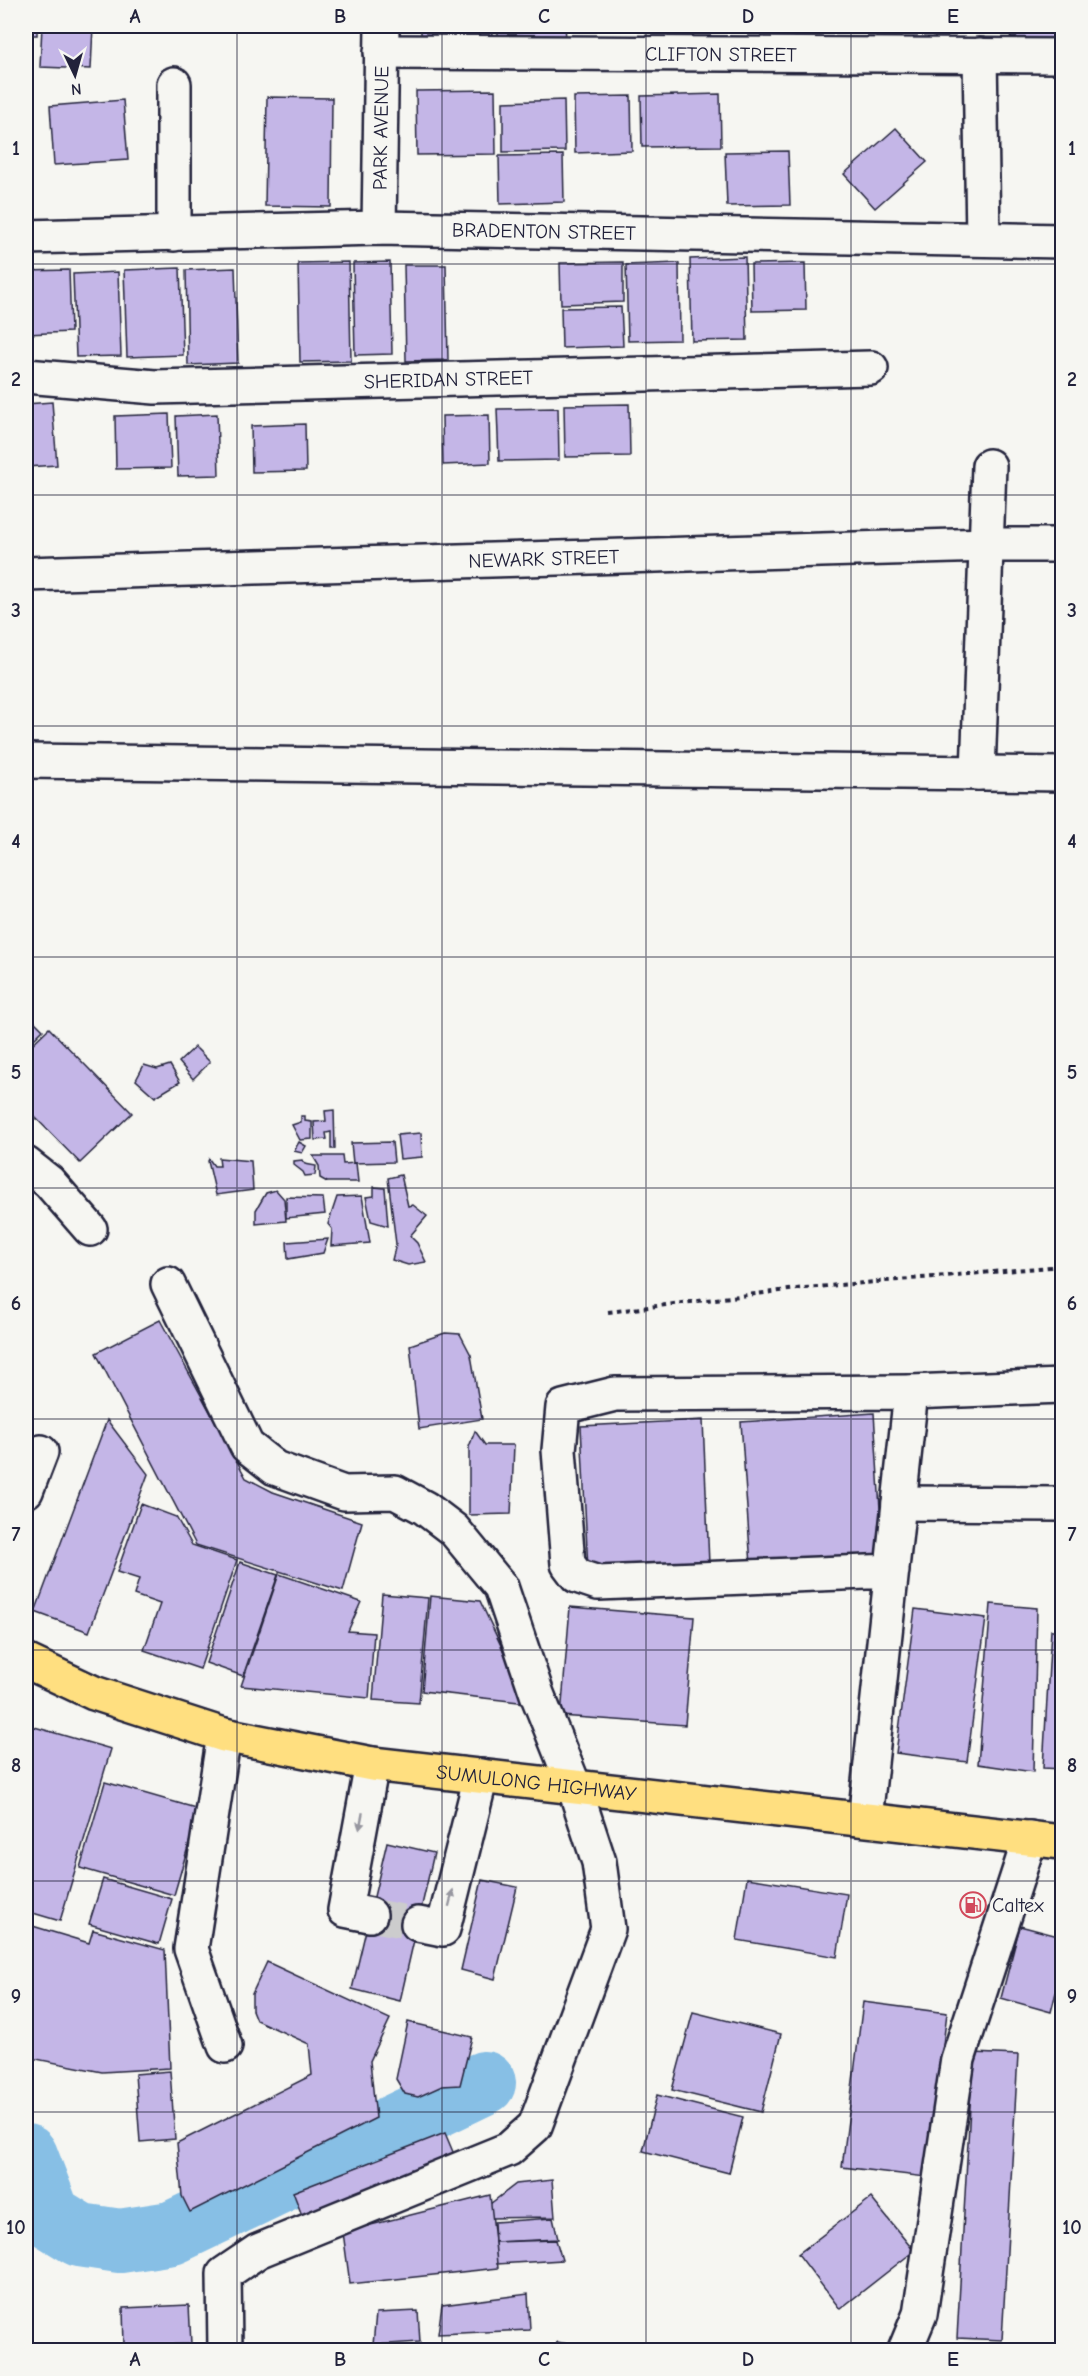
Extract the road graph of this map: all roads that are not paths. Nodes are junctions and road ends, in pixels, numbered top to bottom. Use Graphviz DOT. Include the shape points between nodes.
graph roads {
  1 [pos="382,39"];
  2 [pos="980,55"];
  3 [pos="1062,56"];
  4 [pos="174,84"];
  5 [pos="379,228"];
  6 [pos="174,234"];
  7 [pos="26,237"];
  8 [pos="983,239"];
  9 [pos="1062,241"];
  10 [pos="871,368"];
  11 [pos="26,376"];
  12 [pos="989,466"];
  13 [pos="988,545"];
  14 [pos="1062,545"];
  15 [pos="26,574"];
  16 [pos="26,761"];
  17 [pos="978,773"];
  18 [pos="1062,774"];
  19 [pos="26,1164"];
  20 [pos="90,1229"];
  21 [pos="168,1284"];
  22 [pos="1062,1386"];
  23 [pos="911,1392"];
  24 [pos="41,1452"];
  25 [pos="26,1491"];
  26 [pos="899,1503"];
  27 [pos="1062,1504"];
  28 [pos="892,1571"];
  29 [pos="26,1661"];
  30 [pos="224,1735"];
  31 [pos="372,1764"];
  32 [pos="481,1776"];
  33 [pos="574,1786"];
  34 [pos="865,1819"];
  35 [pos="1030,1838"];
  36 [pos="1062,1842"];
  37 [pos="370,1915"];
  38 [pos="418,1924"];
  39 [pos="225,2046"];
  40 [pos="225,2350"];
  41 [pos="905,2350"];
  1 -- 2 [label="street, CLIFTON STREET"];
  1 -- 5 [label="street, PARK AVENUE"];
  2 -- 3 [label="street, CLIFTON STREET"];
  2 -- 8 [label="street"];
  4 -- 6 [label="street"];
  5 -- 6 [label="street, BRADENTON STREET"];
  5 -- 8 [label="street, BRADENTON STREET"];
  6 -- 7 [label="street, BRADENTON STREET"];
  8 -- 9 [label="street, BRADENTON STREET"];
  10 -- 11 [label="street, SHERIDAN STREET" via="155,387"];
  12 -- 13 [label="street"];
  13 -- 14 [label="street, NEWARK STREET"];
  13 -- 15 [label="street, NEWARK STREET"];
  13 -- 17 [label="street"];
  16 -- 17 [label="street"];
  17 -- 18 [label="street"];
  19 -- 20 [label="street" via="48,1182"];
  21 -- 33 [label="street" via="247,1446 275,1468 335,1490 395,1492 415,1503 454,1530 501,1587 537,1694"];
  22 -- 23 [label="street"];
  23 -- 26 [label="street"];
  23 -- 28 [label="street" via="615,1394 563,1407 559,1450 568,1564 577,1576 598,1583"];
  24 -- 25 [label="street"];
  26 -- 27 [label="street"];
  26 -- 28 [label="street"];
  28 -- 34 [label="street"];
  29 -- 30 [label="main road, SUMULONG HIGHWAY" via="94,1693"];
  30 -- 31 [label="main road, SUMULONG HIGHWAY"];
  30 -- 39 [label="street" via="191,1949"];
  31 -- 32 [label="main road, SUMULONG HIGHWAY"];
  31 -- 37 [label="street, one-way" via="345,1910"];
  32 -- 33 [label="main road, SUMULONG HIGHWAY"];
  38 -- 32 [label="street, one-way" via="443,1929"];
  33 -- 34 [label="main road, SUMULONG HIGHWAY"];
  33 -- 40 [label="street" via="599,1862 608,1929 535,2126 509,2149 258,2251 224,2274"];
  34 -- 35 [label="main road, SUMULONG HIGHWAY"];
  35 -- 36 [label="main road, SUMULONG HIGHWAY"];
  35 -- 41 [label="street" via="958,2059 920,2314"];
}
